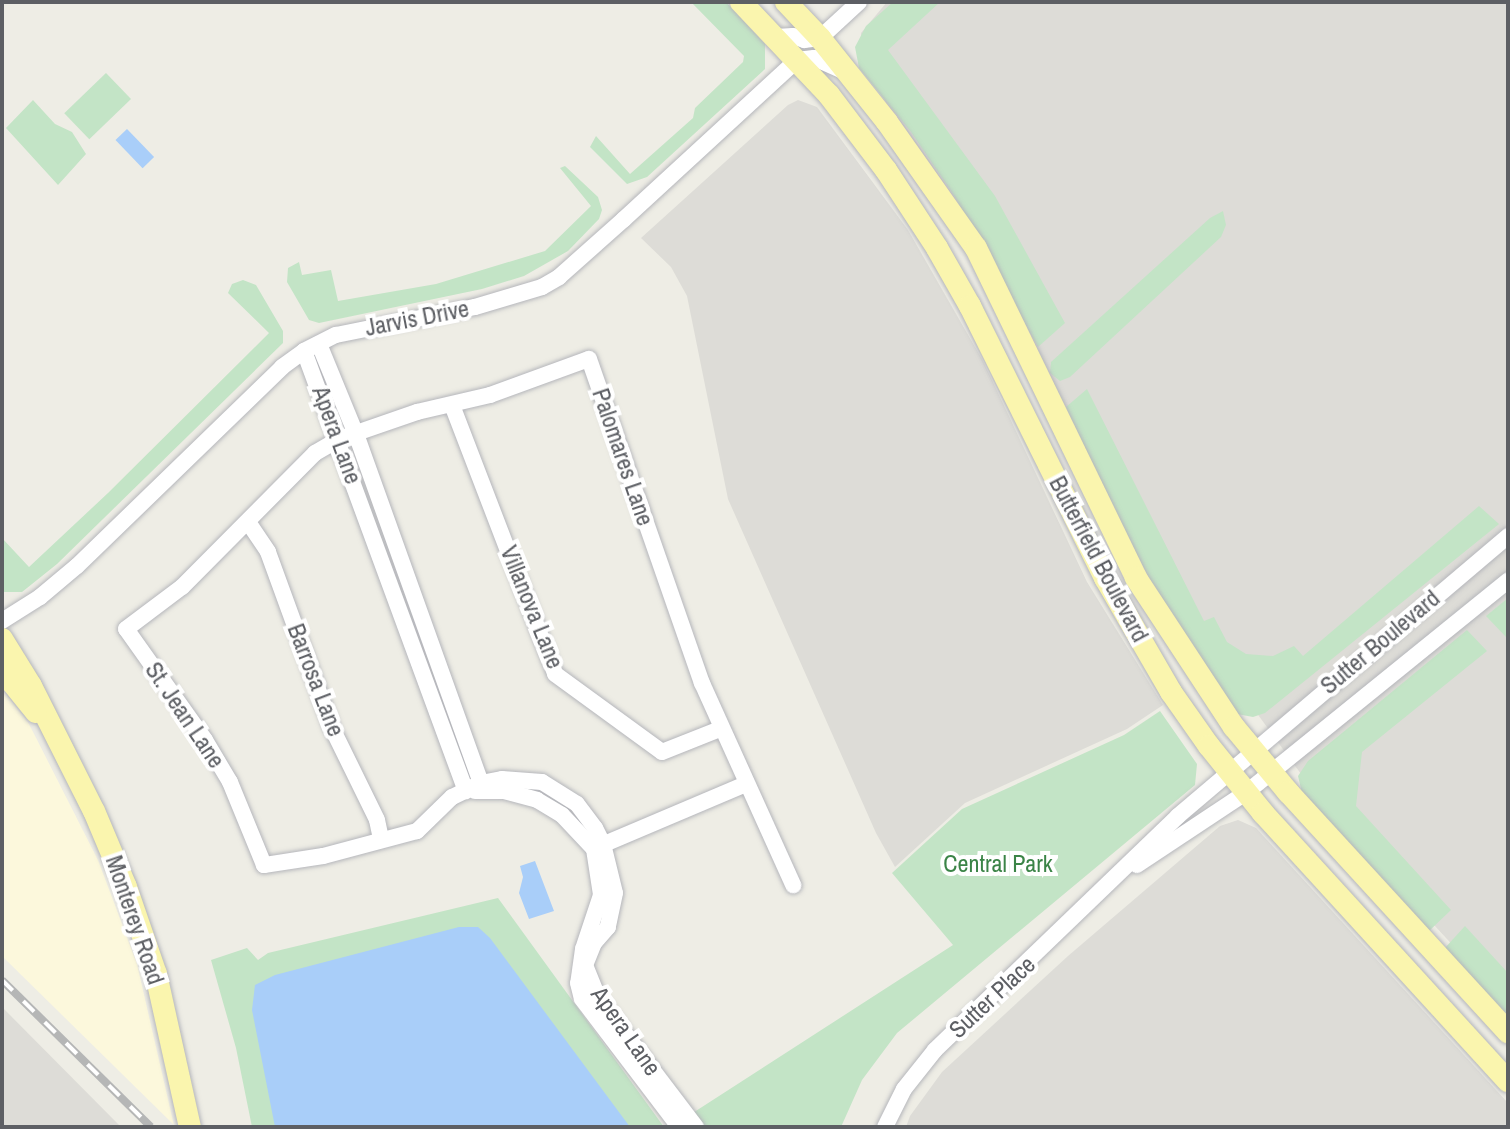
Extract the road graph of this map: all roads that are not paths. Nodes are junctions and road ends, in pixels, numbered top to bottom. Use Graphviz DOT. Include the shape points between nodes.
graph roads {
  1 [pos="741,2"];
  2 [pos="786,2"];
  3 [pos="859,2"];
  4 [pos="775,37"];
  5 [pos="820,38"];
  6 [pos="797,60"];
  7 [pos="848,74"];
  8 [pos="312,347"];
  9 [pos="452,405"];
  10 [pos="356,434"];
  11 [pos="339,439"];
  12 [pos="248,522"];
  13 [pos="1508,536"];
  14 [pos="1508,581"];
  15 [pos="2,621"];
  16 [pos="2,639"];
  17 [pos="2,670"];
  18 [pos="48,725"];
  19 [pos="720,729"];
  20 [pos="1253,750"];
  21 [pos="1229,770"];
  22 [pos="1270,772"];
  23 [pos="746,784"];
  24 [pos="473,787"];
  25 [pos="1247,792"];
  26 [pos="381,839"];
  27 [pos="599,846"];
  28 [pos="1115,879"];
  29 [pos="793,885"];
  30 [pos="1508,1032"];
  31 [pos="1508,1081"];
  32 [pos="190,1127"];
  33 [pos="679,1127"];
  34 [pos="696,1127"];
  35 [pos="885,1127"];
  1 -- 4 [label="main road, Butterfield Boulevard"];
  2 -- 5 [label="main road, Butterfield Boulevard"];
  3 -- 5 [label="street"];
  4 -- 5 [label="street"];
  4 -- 6 [label="main road, Butterfield Boulevard"];
  5 -- 7 [label="main road, Butterfield Boulevard"];
  6 -- 7 [label="street" via="814,58"];
  6 -- 8 [label="street, Jarvis Drive" via="542,287 475,307 336,335"];
  6 -- 21 [label="main road, Butterfield Boulevard" via="886,170 937,248 1105,578 1171,692"];
  7 -- 20 [label="main road, Butterfield Boulevard" via="976,248 1136,578"];
  8 -- 10 [label="street, Apera Lane"];
  8 -- 11 [label="street, Apera Lane"];
  8 -- 15 [label="street, Jarvis Drive" via="282,367 60,581"];
  9 -- 10 [label="street, Palomares Lane"];
  9 -- 19 [label="street, Villanova Lane" via="555,674 662,752"];
  9 -- 19 [label="street, Palomares Lane" via="589,359"];
  10 -- 11 [label="street, Palomares Lane"];
  10 -- 24 [label="street, Apera Lane"];
  11 -- 12 [label="street, St. Jean Lane" via="315,453"];
  11 -- 24 [label="street, Apera Lane"];
  12 -- 26 [label="street, Barrosa Lane" via="268,552 332,728 377,820"];
  12 -- 26 [label="street, St. Jean Lane" via="182,587 126,629 230,782 264,865 323,856"];
  13 -- 20 [label="street, Sutter Boulevard"];
  14 -- 22 [label="street, Sutter Boulevard"];
  16 -- 18 [label="main road, Monterey Road"];
  17 -- 18 [label="main road, Monterey Road"];
  18 -- 32 [label="main road, Monterey Road" via="94,811 141,929"];
  19 -- 23 [label="street, Palomares Lane"];
  20 -- 21 [label="street, Sutter Place"];
  20 -- 22 [label="main road, Butterfield Boulevard"];
  21 -- 25 [label="main road, Butterfield Boulevard"];
  21 -- 28 [label="street, Sutter Place"];
  22 -- 25 [label="street, Sutter Place"];
  22 -- 30 [label="main road, Butterfield Boulevard"];
  23 -- 27 [label="street"];
  23 -- 29 [label="street, Palomares Lane"];
  24 -- 26 [label="street, St. Jean Lane" via="452,797 417,831"];
  24 -- 27 [label="street, Apera Lane" via="537,800"];
  25 -- 28 [label="street, Sutter Place"];
  25 -- 31 [label="main road, Butterfield Boulevard"];
  27 -- 33 [label="street, Apera Lane" via="601,895 583,949 578,983 582,999"];
  27 -- 34 [label="street, Apera Lane" via="615,893 608,927 585,965 598,998"];
  28 -- 35 [label="street, Sutter Place" via="935,1050 904,1089"];
}
